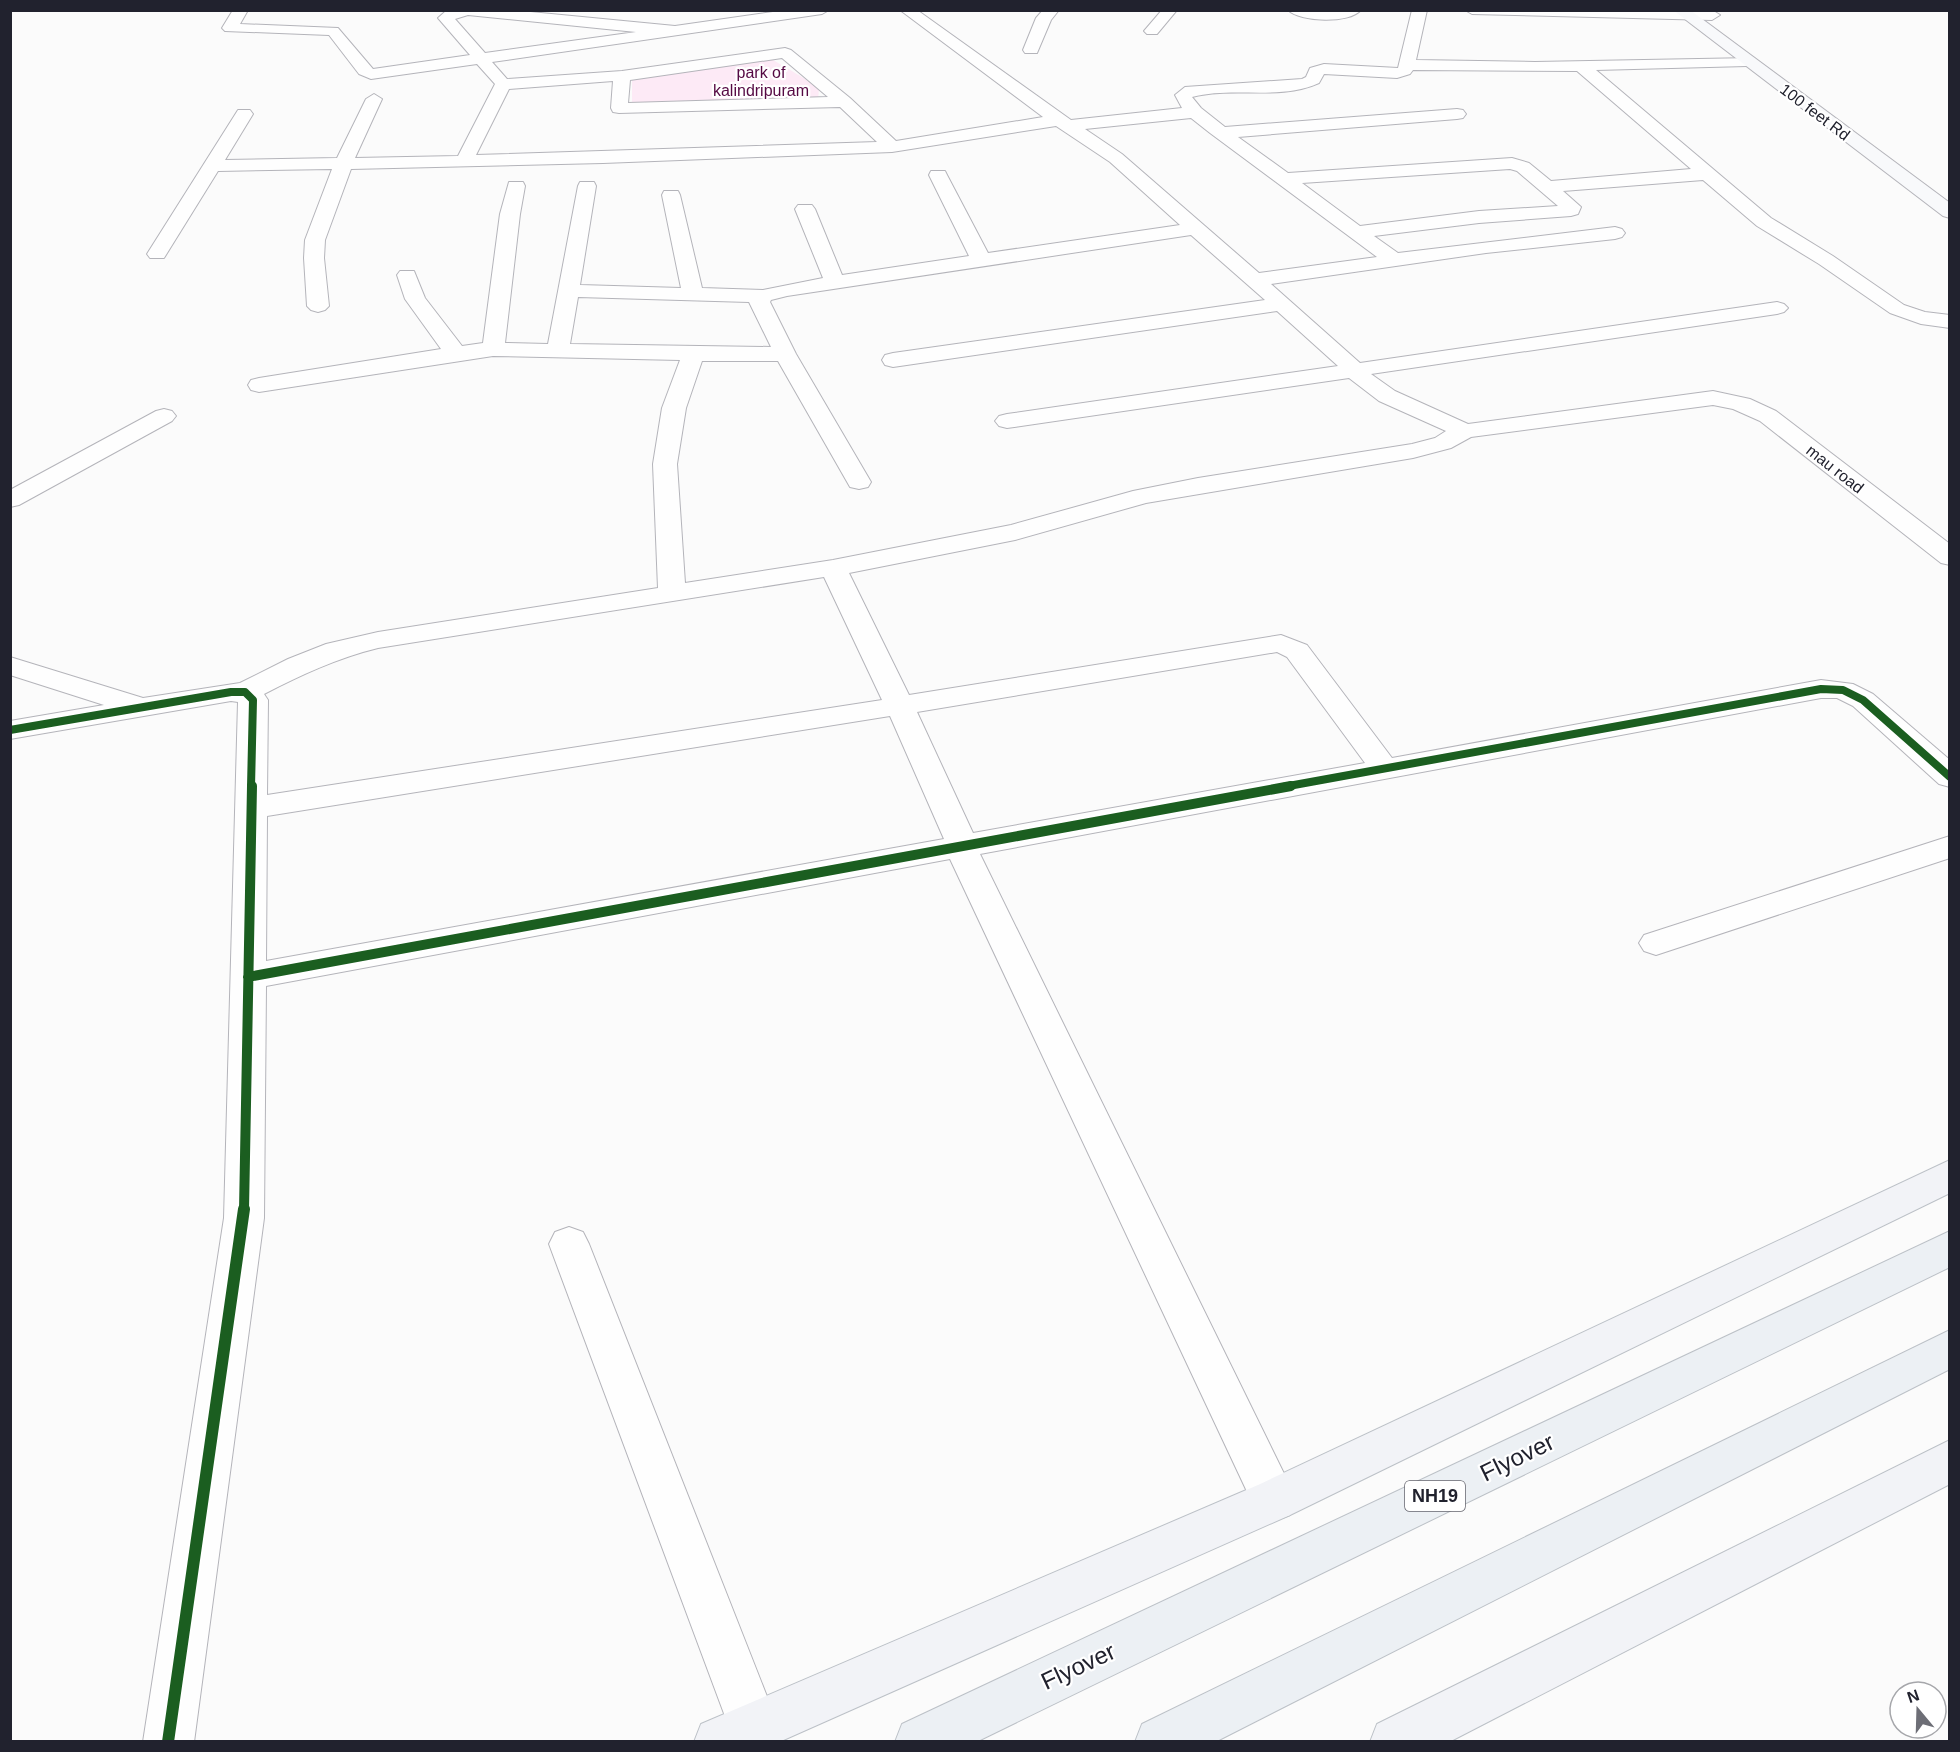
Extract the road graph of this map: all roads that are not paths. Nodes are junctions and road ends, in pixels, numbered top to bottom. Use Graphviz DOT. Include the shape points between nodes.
graph roads {
  1 [pos="241,10"];
  2 [pos="728,10"];
  3 [pos="822,10"];
  4 [pos="907,10"];
  5 [pos="1052,10"];
  6 [pos="1170,10"];
  7 [pos="1295,10"];
  8 [pos="1354,10"];
  9 [pos="1420,10"];
  10 [pos="1472,10"];
  11 [pos="1497,11"];
  12 [pos="1683,13"];
  13 [pos="1709,13"];
  14 [pos="743,23"];
  15 [pos="1152,31"];
  16 [pos="676,32"];
  17 [pos="1031,50"];
  18 [pos="785,53"];
  19 [pos="481,59"];
  20 [pos="1746,61"];
  21 [pos="1407,65"];
  22 [pos="1582,67"];
  23 [pos="622,76"];
  24 [pos="1798,77"];
  25 [pos="503,84"];
  26 [pos="374,99"];
  27 [pos="844,102"];
  28 [pos="619,108"];
  29 [pos="1196,112"];
  30 [pos="244,114"];
  31 [pos="1457,114"];
  32 [pos="1063,123"];
  33 [pos="1222,133"];
  34 [pos="892,147"];
  35 [pos="603,158"];
  36 [pos="464,162"];
  37 [pos="343,165"];
  38 [pos="212,166"];
  39 [pos="1707,174"];
  40 [pos="939,175"];
  41 [pos="1285,179"];
  42 [pos="516,186"];
  43 [pos="587,186"];
  44 [pos="1547,187"];
  45 [pos="671,195"];
  46 [pos="805,209"];
  47 [pos="1950,212"];
  48 [pos="1196,228"];
  49 [pos="1358,232"];
  50 [pos="1615,233"];
  51 [pos="157,254"];
  52 [pos="1393,259"];
  53 [pos="982,262"];
  54 [pos="407,275"];
  55 [pos="1255,280"];
  56 [pos="835,283"];
  57 [pos="568,291"];
  58 [pos="693,294"];
  59 [pos="764,296"];
  60 [pos="1282,304"];
  61 [pos="318,306"];
  62 [pos="1777,309"];
  63 [pos="1950,322"];
  64 [pos="493,350"];
  65 [pos="558,350"];
  66 [pos="456,353"];
  67 [pos="693,354"];
  68 [pos="784,354"];
  69 [pos="893,360"];
  70 [pos="1354,370"];
  71 [pos="260,385"];
  72 [pos="164,416"];
  73 [pos="1007,422"];
  74 [pos="1466,431"];
  75 [pos="859,482"];
  76 [pos="10,500"];
  77 [pos="1950,557"];
  78 [pos="833,568"];
  79 [pos="672,593"];
  80 [pos="10,665"];
  81 [pos="245,692"];
  82 [pos="899,706"];
  83 [pos="139,707"];
  84 [pos="10,730"];
  85 [pos="1385,769"];
  86 [pos="1950,777"];
  87 [pos="251,808"];
  88 [pos="960,847"];
  89 [pos="1950,847"];
  90 [pos="1656,943"];
  91 [pos="248,977"];
  92 [pos="1950,1175"];
  93 [pos="569,1244"];
  94 [pos="1950,1248"];
  95 [pos="1950,1348"];
  96 [pos="1950,1461"];
  97 [pos="1274,1500"];
  98 [pos="737,1734"];
  99 [pos="168,1742"];
  100 [pos="920,1742"];
  101 [pos="1160,1742"];
  102 [pos="1395,1742"];
  1 -- 19 [label="street" via="230,28 333,31 371,74"];
  2 -- 14 [label="street"];
  3 -- 14 [label="street"];
  4 -- 32 [label="street"];
  5 -- 17 [label="street" via="1044,18"];
  6 -- 15 [label="street"];
  7 -- 8 [label="street" via="1339,15"];
  9 -- 21 [label="street"];
  10 -- 11 [label="street"];
  11 -- 12 [label="street"];
  12 -- 13 [label="street"];
  12 -- 20 [label="main road, 100 feet Rd"];
  13 -- 24 [label="main road"];
  14 -- 16 [label="street"];
  14 -- 18 [label="street"];
  16 -- 19 [label="street"];
  16 -- 19 [label="street" via="468,11 448,15 446,18"];
  18 -- 23 [label="street"];
  18 -- 27 [label="street"];
  19 -- 25 [label="street"];
  20 -- 22 [label="street"];
  20 -- 47 [label="main road, 100 feet Rd"];
  21 -- 22 [label="street"];
  21 -- 29 [label="street" via="1397,73 1324,69 1316,71 1313,80 1296,85 1191,91 1183,95"];
  22 -- 39 [label="street"];
  23 -- 25 [label="street"];
  23 -- 28 [label="street"];
  25 -- 36 [label="street"];
  26 -- 37 [label="street"];
  27 -- 28 [label="street"];
  27 -- 34 [label="street"];
  28 -- 35 [label="street"];
  29 -- 32 [label="street"];
  29 -- 33 [label="street"];
  30 -- 38 [label="street"];
  31 -- 33 [label="street"];
  32 -- 34 [label="street"];
  32 -- 48 [label="street" via="1116,158"];
  33 -- 41 [label="street"];
  34 -- 35 [label="street"];
  35 -- 36 [label="street"];
  36 -- 37 [label="street"];
  37 -- 38 [label="street"];
  37 -- 61 [label="street" via="315,240"];
  38 -- 51 [label="street"];
  39 -- 44 [label="street"];
  39 -- 63 [label="street" via="1764,222 1897,309 1921,318"];
  40 -- 53 [label="street"];
  41 -- 44 [label="street" via="1512,163"];
  41 -- 49 [label="street"];
  42 -- 64 [label="street"];
  43 -- 57 [label="street"];
  44 -- 49 [label="street" via="1571,210"];
  45 -- 58 [label="street"];
  46 -- 56 [label="street"];
  48 -- 53 [label="street"];
  48 -- 55 [label="street"];
  49 -- 52 [label="street"];
  50 -- 52 [label="street"];
  52 -- 55 [label="street"];
  53 -- 56 [label="street"];
  54 -- 66 [label="street" via="415,299"];
  55 -- 60 [label="street"];
  56 -- 59 [label="street"];
  57 -- 58 [label="street"];
  57 -- 65 [label="street"];
  58 -- 59 [label="street"];
  59 -- 68 [label="street" via="759,303"];
  60 -- 69 [label="street"];
  60 -- 70 [label="street"];
  62 -- 70 [label="street"];
  64 -- 65 [label="street"];
  64 -- 66 [label="street"];
  65 -- 67 [label="street"];
  66 -- 71 [label="street"];
  67 -- 68 [label="street"];
  67 -- 79 [label="street" via="674,408 665,464"];
  68 -- 75 [label="street"];
  70 -- 73 [label="street"];
  70 -- 74 [label="street" via="1387,396"];
  72 -- 76 [label="street"];
  74 -- 77 [label="street, mau road" via="1713,398 1754,407"];
  74 -- 78 [label="street" via="1443,443 1413,451 1153,494 1015,532"];
  78 -- 79 [label="street"];
  78 -- 82 [label="street"];
  79 -- 81 [label="street" via="378,640 298,665"];
  80 -- 83 [label="street"];
  81 -- 83 [label="street"];
  81 -- 87 [label="street" via="253,700"];
  82 -- 85 [label="street" via="1281,643 1298,651"];
  82 -- 87 [label="street"];
  82 -- 88 [label="street" via="962,844"];
  83 -- 84 [label="street"];
  85 -- 86 [label="street" via="1821,689 1844,690 1863,700"];
  85 -- 88 [label="street"];
  87 -- 91 [label="street"];
  88 -- 91 [label="street"];
  88 -- 97 [label="street"];
  89 -- 90 [label="street"];
  91 -- 99 [label="street" via="244,1218"];
  92 -- 97 [label="main road"];
  93 -- 98 [label="street"];
  94 -- 100 [label="highway, Flyover / NH19"];
  95 -- 101 [label="highway"];
  96 -- 102 [label="main road"];
  97 -- 98 [label="main road"];
}
